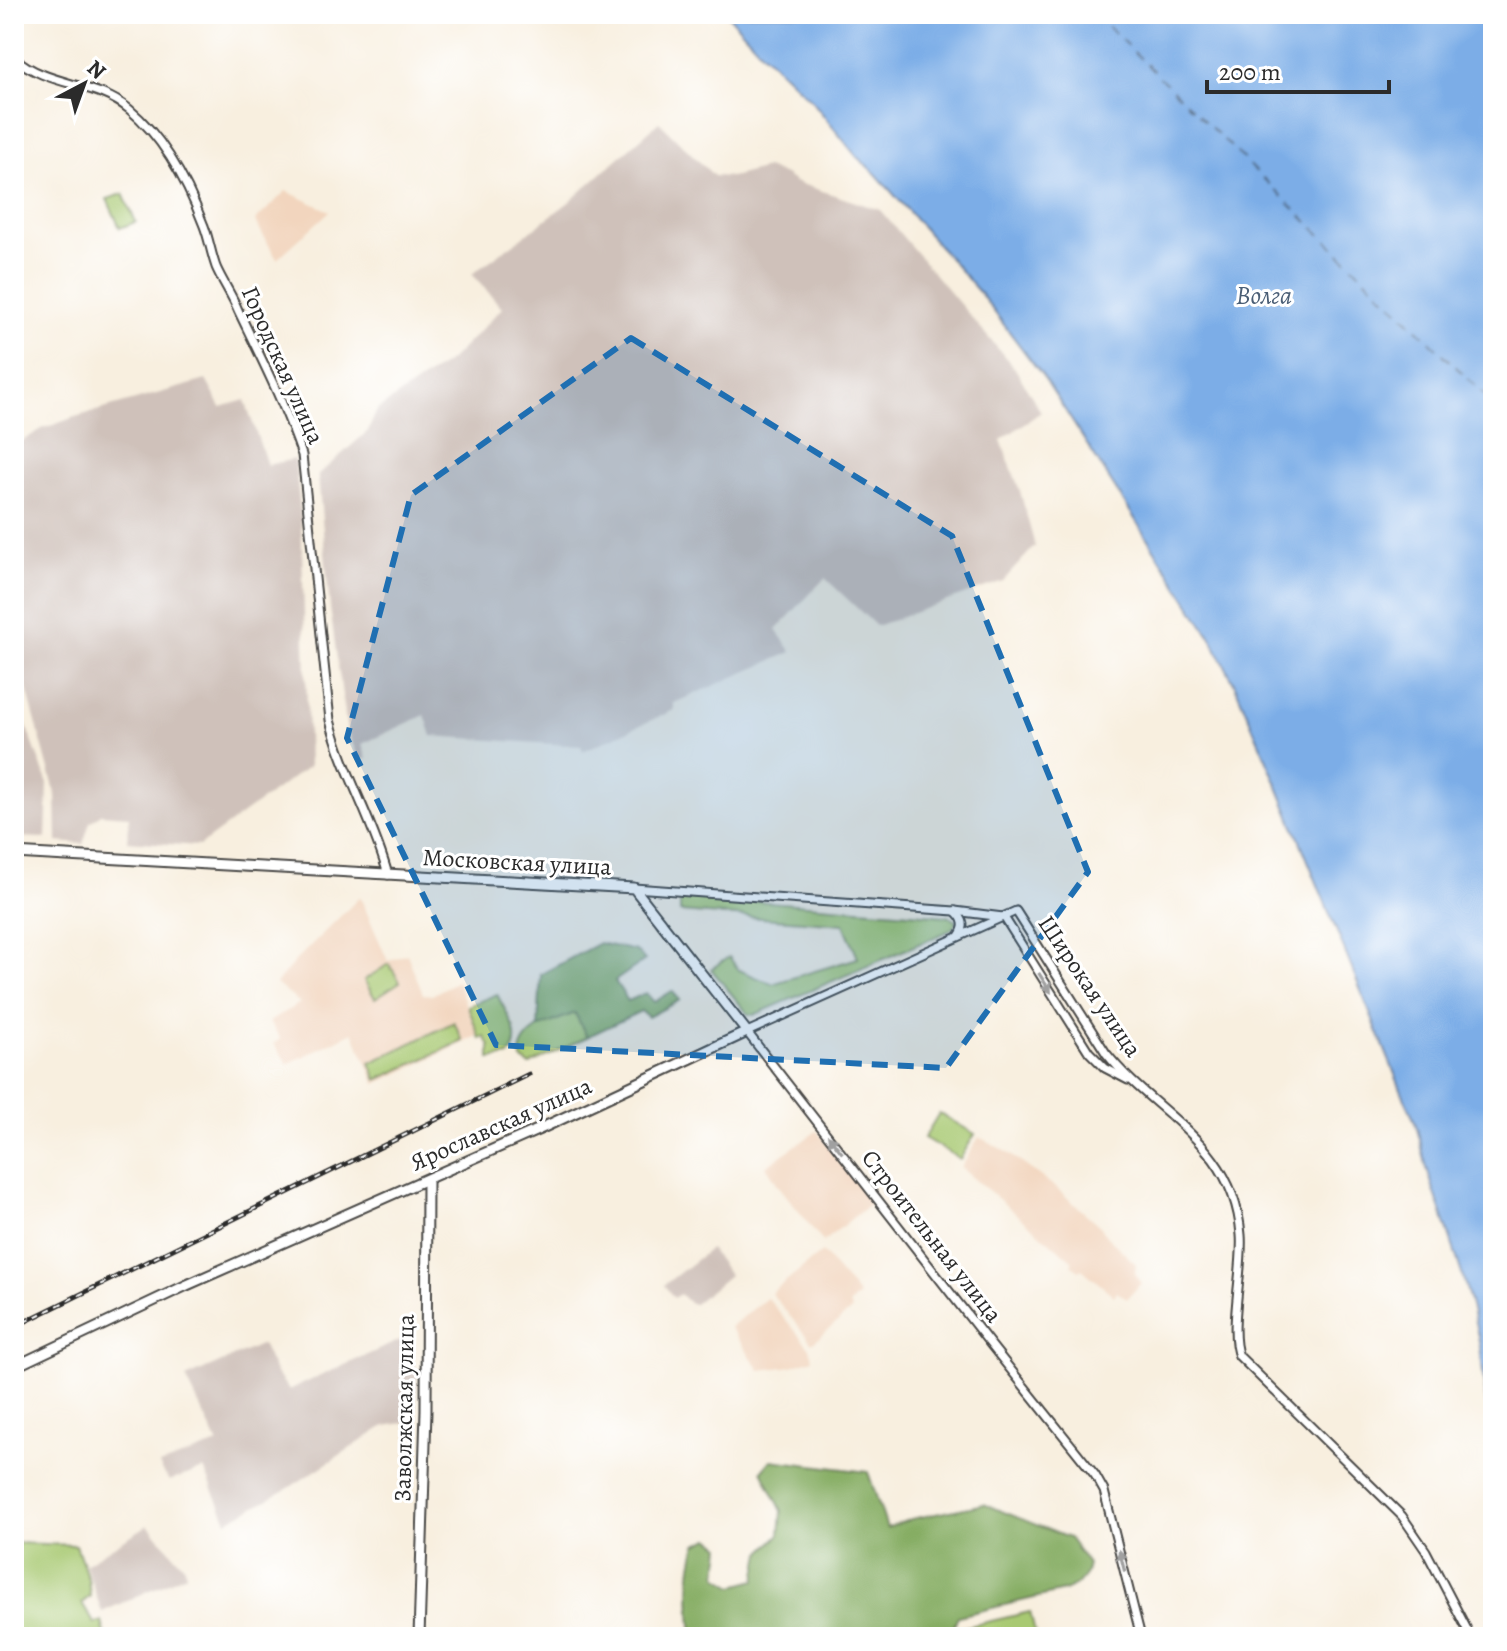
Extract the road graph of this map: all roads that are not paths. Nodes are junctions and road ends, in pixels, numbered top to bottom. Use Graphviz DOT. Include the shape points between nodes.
graph roads {
  1 [pos="14,57"];
  2 [pos="14,853"];
  3 [pos="388,875"];
  4 [pos="634,888"];
  5 [pos="955,911"];
  6 [pos="1004,917"];
  7 [pos="959,937"];
  8 [pos="747,1032"];
  9 [pos="1133,1083"];
  10 [pos="427,1180"];
  11 [pos="14,1367"];
  12 [pos="419,1637"];
  13 [pos="1141,1637"];
  14 [pos="1471,1637"];
  1 -- 3 [label="street, Городская улица" via="47,78 87,88 128,109 173,163 205,228 217,268 302,455 330,720"];
  2 -- 3 [label="main road, Московская улица"];
  3 -- 4 [label="main road, Московская улица"];
  4 -- 5 [label="street, Московская улица"];
  4 -- 8 [label="main road, Строительная улица"];
  5 -- 6 [label="street, Московская улица"];
  5 -- 7 [label="street" via="964,921"];
  6 -- 7 [label="street, Ярославская улица"];
  6 -- 9 [label="street, Широкая улица, one-way" via="1089,1052"];
  6 -- 9 [label="street, Широкая улица" via="1016,911 1101,1045"];
  7 -- 8 [label="street, Ярославская улица"];
  8 -- 10 [label="main road, Ярославская улица"];
  13 -- 8 [label="street, Строительная улица, one-way" via="1104,1491 1095,1475"];
  9 -- 14 [label="street, Широкая улица" via="1200,1140 1231,1191 1241,1237 1234,1339 1239,1356 1402,1516"];
  10 -- 11 [label="main road, Ярославская улица"];
  10 -- 12 [label="main road, Заволжская улица"];
}
